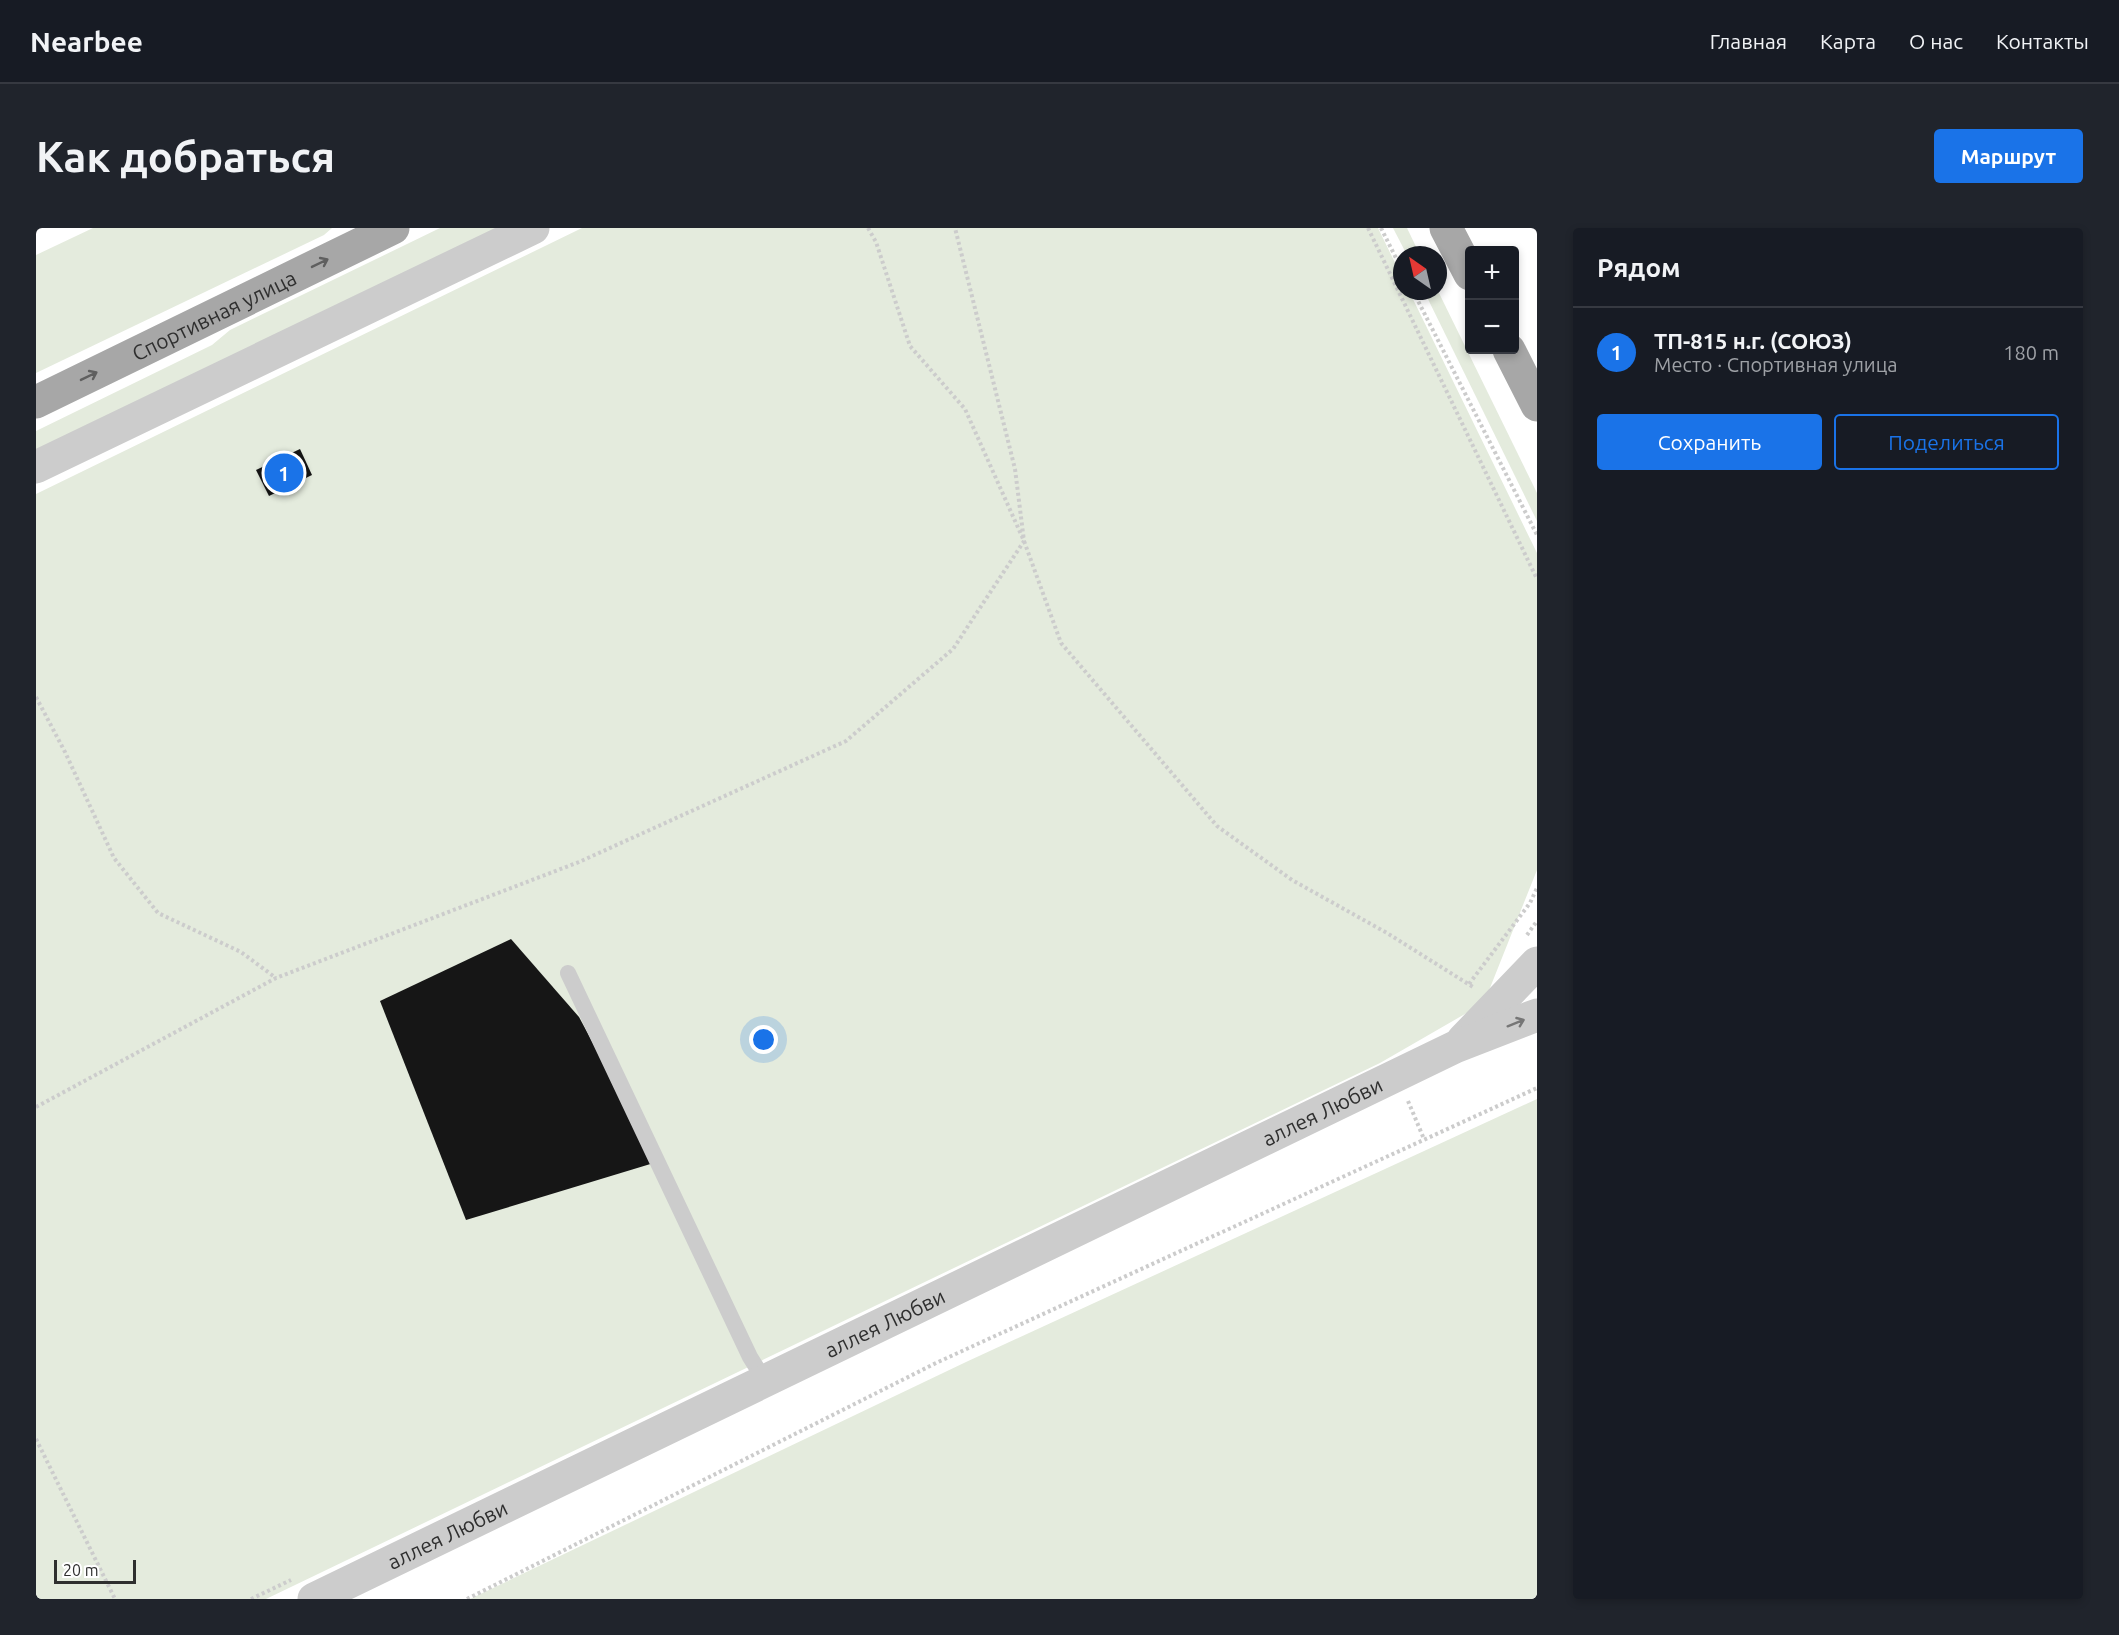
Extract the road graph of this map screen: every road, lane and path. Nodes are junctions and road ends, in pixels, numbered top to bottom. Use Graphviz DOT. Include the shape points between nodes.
graph roads {
  1 [pos="533,228"];
  2 [pos="868,228"];
  3 [pos="955,228"];
  4 [pos="1368,228"];
  5 [pos="1381,228"];
  6 [pos="1446,228"];
  7 [pos="384,230"];
  8 [pos="1393,252"];
  9 [pos="1465,264"];
  10 [pos="1418,300"];
  11 [pos="1523,370"];
  12 [pos="36,402"];
  13 [pos="1537,405"];
  14 [pos="36,467"];
  15 [pos="1537,535"];
  16 [pos="1024,541"];
  17 [pos="1537,579"];
  18 [pos="36,697"];
  19 [pos="1537,888"];
  20 [pos="1537,963"];
  21 [pos="568,973"];
  22 [pos="276,978"];
  23 [pos="1469,984"];
  24 [pos="1477,989"];
  25 [pos="1537,1015"];
  26 [pos="1455,1047"];
  27 [pos="1537,1088"];
  28 [pos="36,1107"];
  29 [pos="765,1381"];
  30 [pos="36,1439"];
  31 [pos="115,1599"];
  32 [pos="314,1599"];
  33 [pos="466,1599"];
  1 -- 14 [label="street"];
  2 -- 16 [label="path" via="910,346 965,409"];
  3 -- 16 [label="path" via="1015,469"];
  4 -- 17 [label="path"];
  5 -- 8 [label="path"];
  6 -- 9 [label="main road"];
  12 -- 7 [label="main road, Спортивная улица, one-way"];
  10 -- 15 [label="path"];
  11 -- 13 [label="main road"];
  16 -- 22 [label="path" via="953,649 846,741 579,862"];
  16 -- 23 [label="path" via="1061,643 1217,826 1292,880"];
  18 -- 22 [label="path" via="114,858 158,914 241,952"];
  19 -- 23 [label="path"];
  20 -- 26 [label="street, аллея Любви"];
  21 -- 29 [label="lane" via="750,1357"];
  22 -- 28 [label="path"];
  23 -- 24 [label="path"];
  26 -- 25 [label="street, аллея Любви, one-way"];
  26 -- 29 [label="street, аллея Любви"];
  27 -- 33 [label="path" via="936,1363"];
  29 -- 32 [label="street, аллея Любви"];
  30 -- 31 [label="path"];
}
